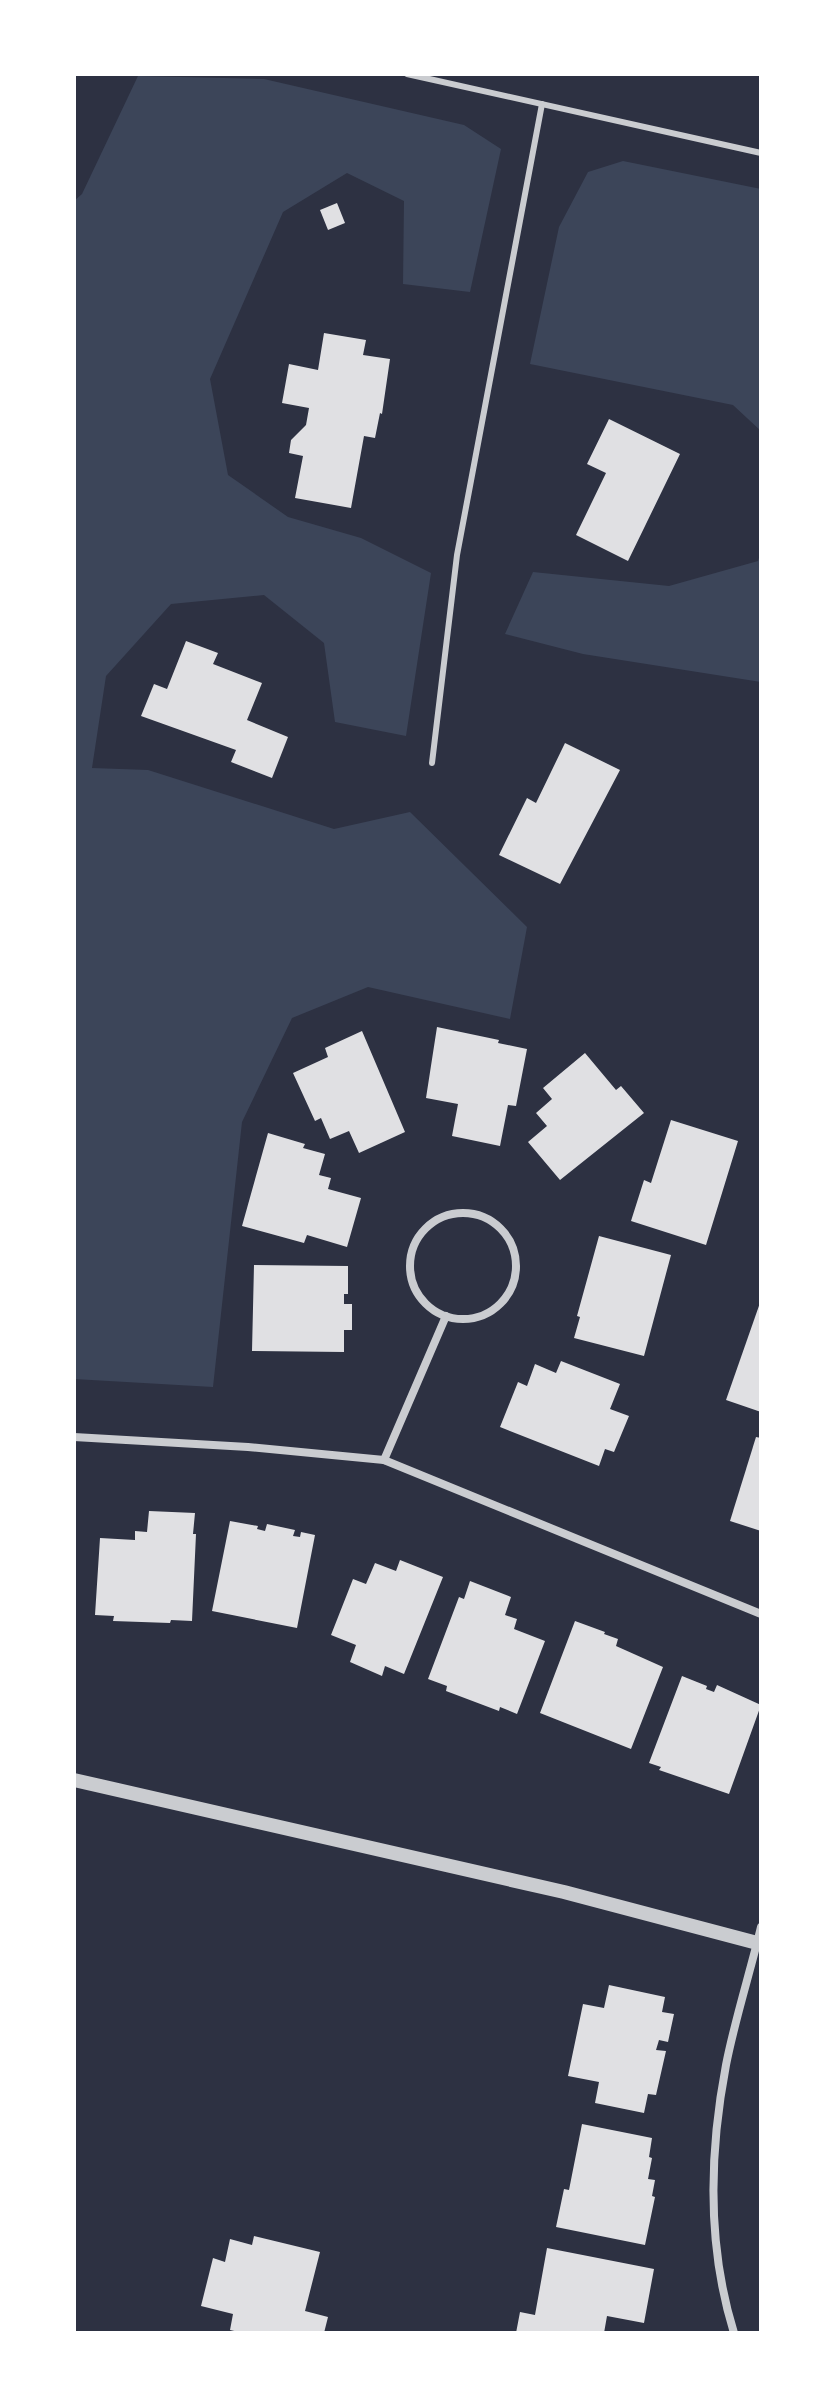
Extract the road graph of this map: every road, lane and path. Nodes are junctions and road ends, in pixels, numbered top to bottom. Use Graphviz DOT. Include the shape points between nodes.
graph roads {
  1 [pos="407,74"];
  2 [pos="542,104"];
  3 [pos="761,153"];
  4 [pos="432,763"];
  5 [pos="446,1316"];
  6 [pos="74,1437"];
  7 [pos="384,1460"];
  8 [pos="761,1614"];
  9 [pos="74,1780"];
  10 [pos="761,1927"];
  11 [pos="759,1943"];
  12 [pos="734,2333"];
  1 -- 2 [label="lane"];
  2 -- 3 [label="lane"];
  2 -- 4 [label="lane" via="457,555"];
  5 -- 5 [label="street" via="469,1319 487,1314 499,1306 515,1277 515,1253 503,1231 481,1216 456,1213 433,1221 415,1242 409,1267 415,1291 433,1311"];
  5 -- 7 [label="street"];
  6 -- 7 [label="street"];
  7 -- 8 [label="street"];
  9 -- 11 [label="street" via="564,1892"];
  10 -- 11 [label="street"];
  11 -- 12 [label="street" via="726,2064 715,2148 713,2218"];
}
